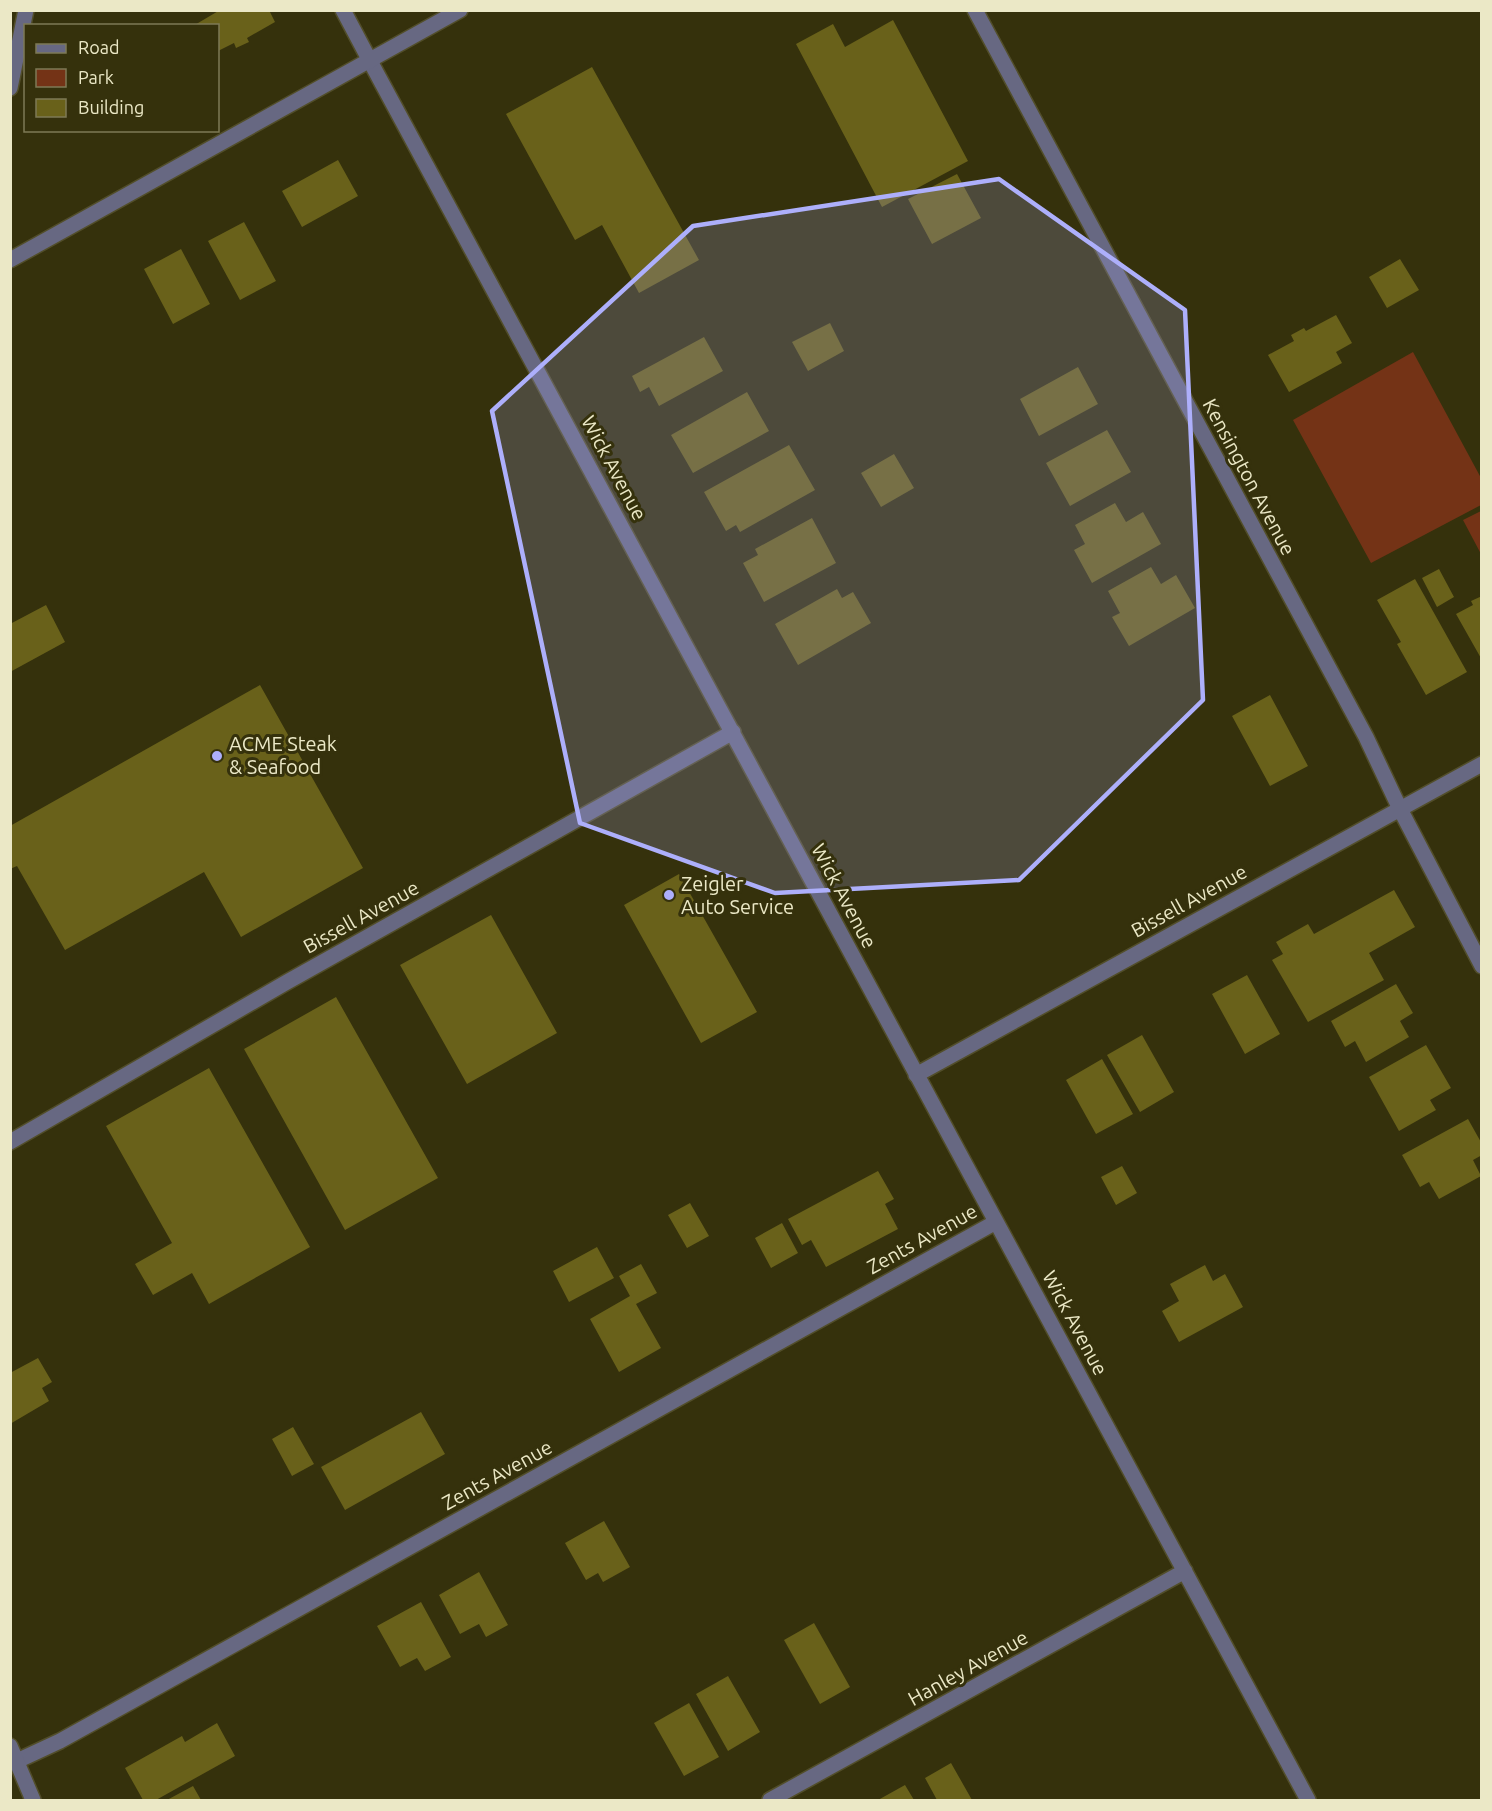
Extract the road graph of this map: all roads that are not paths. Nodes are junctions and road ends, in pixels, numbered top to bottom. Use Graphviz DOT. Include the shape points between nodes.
graph roads {
  1 [pos="26,10"];
  2 [pos="343,10"];
  3 [pos="460,10"];
  4 [pos="975,10"];
  5 [pos="370,61"];
  6 [pos="10,88"];
  7 [pos="10,260"];
  8 [pos="733,732"];
  9 [pos="1482,764"];
  10 [pos="1400,809"];
  11 [pos="1482,966"];
  12 [pos="916,1075"];
  13 [pos="10,1142"];
  14 [pos="996,1222"];
  15 [pos="1185,1571"];
  16 [pos="10,1746"];
  17 [pos="17,1761"];
  18 [pos="33,1800"];
  19 [pos="770,1800"];
  20 [pos="1308,1800"];
  1 -- 6 [label="street"];
  2 -- 5 [label="street, Wick Avenue"];
  3 -- 5 [label="street"];
  4 -- 10 [label="street, Kensington Avenue"];
  5 -- 7 [label="street"];
  5 -- 8 [label="street, Wick Avenue"];
  8 -- 12 [label="street, Wick Avenue"];
  8 -- 13 [label="street, Bissell Avenue"];
  9 -- 10 [label="street, Bissell Avenue"];
  10 -- 11 [label="street, Kensington Avenue"];
  10 -- 12 [label="street, Bissell Avenue"];
  12 -- 14 [label="street, Wick Avenue"];
  14 -- 15 [label="street, Wick Avenue"];
  14 -- 17 [label="street, Zents Avenue"];
  15 -- 19 [label="street, Hanley Avenue"];
  15 -- 20 [label="street, Wick Avenue"];
  16 -- 17 [label="street"];
  17 -- 18 [label="street"];
}
